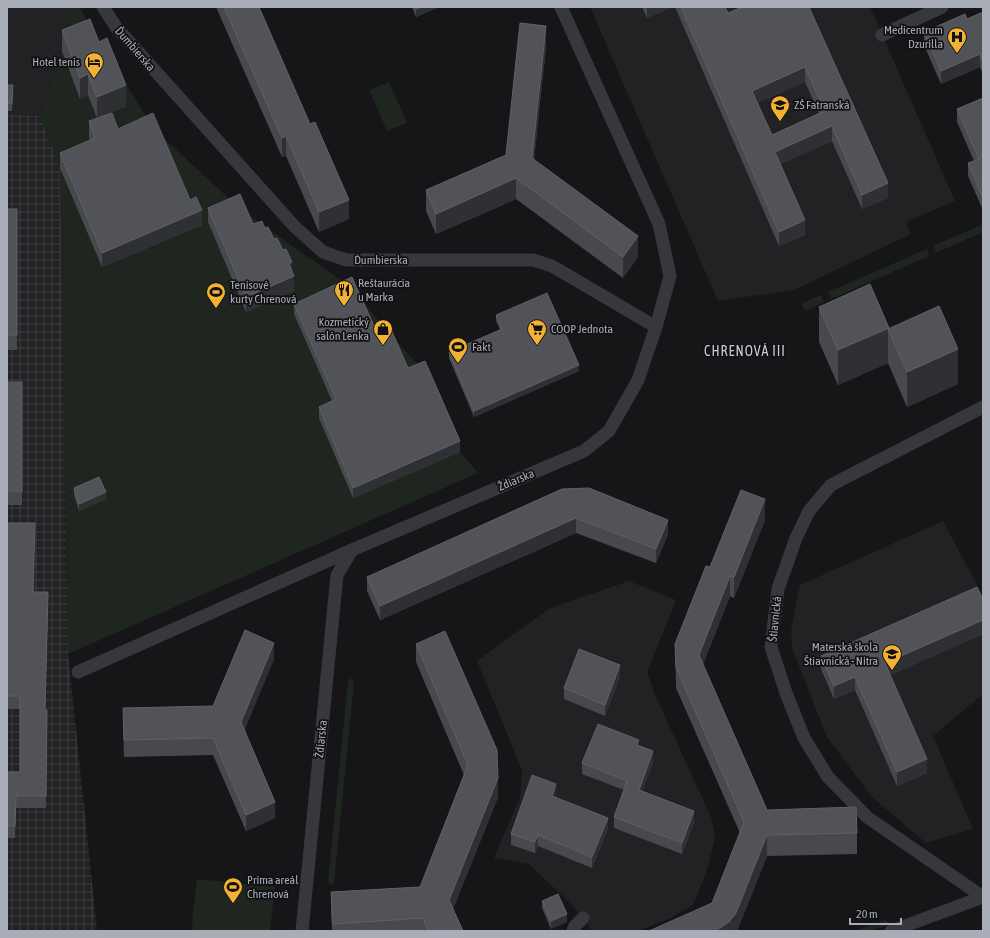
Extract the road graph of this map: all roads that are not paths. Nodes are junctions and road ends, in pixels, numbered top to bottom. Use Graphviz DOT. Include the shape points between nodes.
graph roads {
  1 [pos="103,7"];
  2 [pos="561,7"];
  3 [pos="942,7"];
  4 [pos="882,35"];
  5 [pos="656,327"];
  6 [pos="983,407"];
  7 [pos="352,550"];
  8 [pos="78,672"];
  9 [pos="983,897"];
  10 [pos="583,918"];
  11 [pos="302,931"];
  12 [pos="573,931"];
  13 [pos="891,931"];
  1 -- 5 [label="street, Ďumbierska" via="116,27 295,226 323,252 346,260 533,260 552,266"];
  2 -- 5 [label="street" via="659,224 670,276"];
  3 -- 4 [label="street"];
  5 -- 7 [label="street, Ždiarska" via="638,380 609,431 584,451"];
  6 -- 9 [label="street, Štiavnická" via="831,485 809,511 796,538 778,589 772,647 786,693 804,738 828,778 867,817"];
  7 -- 8 [label="street, Ždiarska"];
  7 -- 11 [label="street, Ždiarska" via="337,575"];
  9 -- 13 [label="street"];
  10 -- 12 [label="street"];
}
